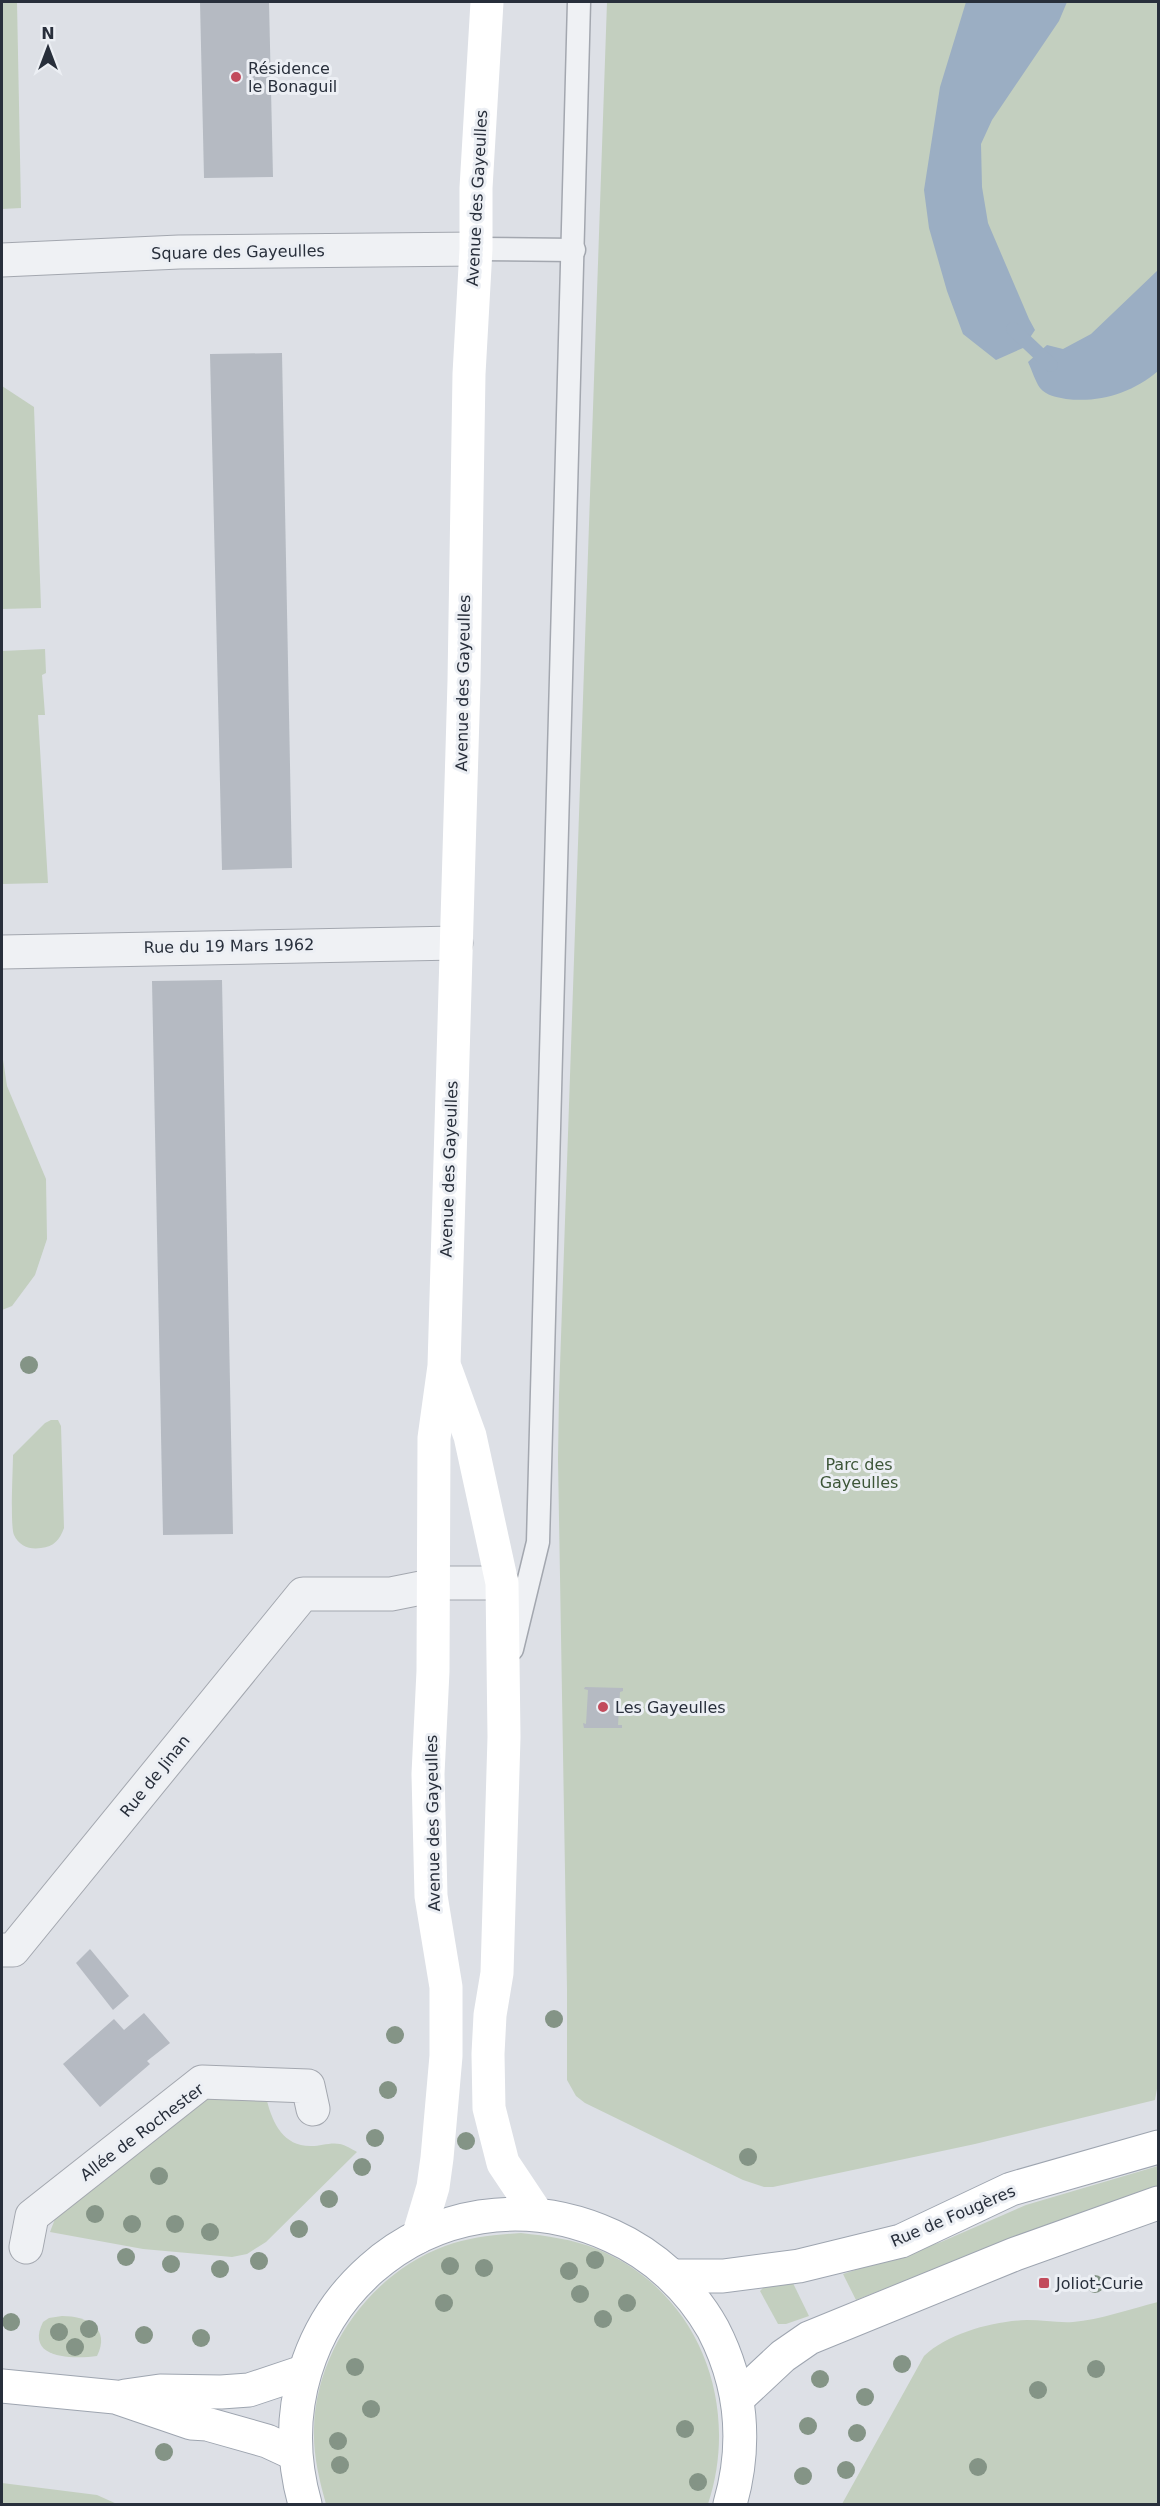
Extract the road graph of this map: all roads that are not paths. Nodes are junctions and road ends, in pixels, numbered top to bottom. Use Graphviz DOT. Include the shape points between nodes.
graph roads {
  1 [pos="487,2"];
  2 [pos="579,2"];
  3 [pos="476,249"];
  4 [pos="574,250"];
  5 [pos="2,260"];
  6 [pos="456,943"];
  7 [pos="2,952"];
  8 [pos="444,1366"];
  9 [pos="502,1583"];
  10 [pos="433,1586"];
  11 [pos="504,1680"];
  12 [pos="2,1950"];
  13 [pos="313,2109"];
  14 [pos="1158,2147"];
  15 [pos="1158,2203"];
  16 [pos="537,2214"];
  17 [pos="418,2237"];
  18 [pos="26,2247"];
  19 [pos="673,2276"];
  20 [pos="303,2372"];
  21 [pos="2,2385"];
  22 [pos="115,2397"];
  23 [pos="738,2398"];
  24 [pos="295,2454"];
  25 [pos="305,2505"];
  26 [pos="730,2505"];
  1 -- 3 [label="street, Avenue des Gayeulles"];
  2 -- 4 [label="lane"];
  3 -- 4 [label="lane"];
  3 -- 5 [label="street, Square des Gayeulles" via="179,252"];
  3 -- 6 [label="street, Avenue des Gayeulles" via="469,374"];
  4 -- 11 [label="lane" via="538,1542"];
  6 -- 7 [label="street, Rue du 19 Mars 1962"];
  6 -- 8 [label="street, Avenue des Gayeulles"];
  8 -- 9 [label="street, Avenue des Gayeulles" via="470,1436"];
  8 -- 10 [label="street, Avenue des Gayeulles" via="434,1438"];
  9 -- 10 [label="street"];
  9 -- 11 [label="street, Avenue des Gayeulles"];
  10 -- 12 [label="street, Rue de Jinan" via="391,1594 303,1594 13,1950"];
  10 -- 17 [label="street, Avenue des Gayeulles" via="428,1774 431,1896 446,1987 446,2056 433,2187"];
  11 -- 16 [label="street, Avenue des Gayeulles" via="497,1973 490,2014 489,2108 503,2163"];
  13 -- 18 [label="street, Allée de Rochester" via="308,2086 202,2082 32,2216"];
  14 -- 19 [label="street, Rue de Fougères" via="1011,2189 901,2241 800,2266 723,2276"];
  15 -- 23 [label="street" via="1015,2254 809,2338 783,2356"];
  16 -- 17 [label="street" via="496,2215 456,2222"];
  16 -- 19 [label="street" via="587,2224 632,2245"];
  17 -- 20 [label="street" via="359,2279 317,2338"];
  19 -- 23 [label="street" via="703,2312 725,2353"];
  20 -- 22 [label="street" via="249,2390 160,2391"];
  20 -- 24 [label="street"];
  21 -- 22 [label="street"];
  22 -- 24 [label="street" via="191,2423 267,2441"];
  23 -- 26 [label="street" via="741,2439"];
  24 -- 25 [label="street"];
}
